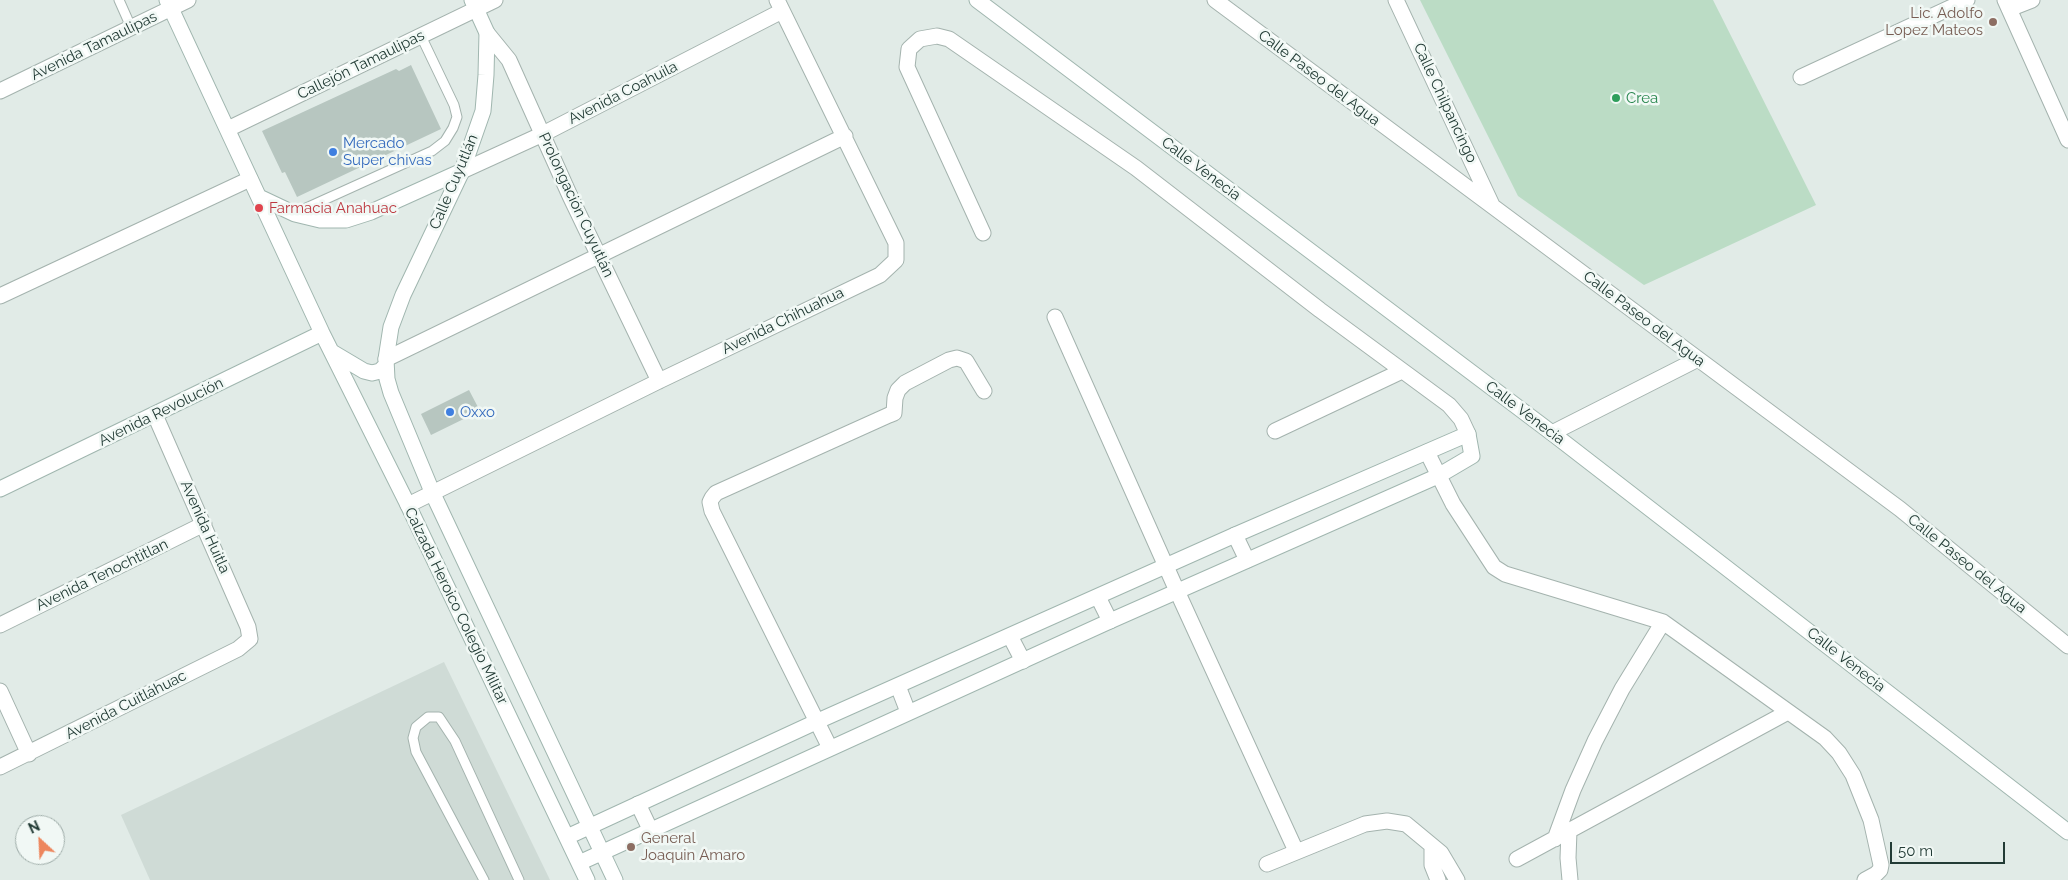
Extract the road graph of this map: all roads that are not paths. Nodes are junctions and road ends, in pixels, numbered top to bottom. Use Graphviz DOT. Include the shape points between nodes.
graph roads {
  1 [pos="119,0"];
  2 [pos="188,0"];
  3 [pos="495,0"];
  4 [pos="976,0"];
  5 [pos="1215,0"];
  6 [pos="1396,0"];
  7 [pos="1967,0"];
  8 [pos="2032,0"];
  9 [pos="169,4"];
  10 [pos="474,4"];
  11 [pos="780,5"];
  12 [pos="2007,5"];
  13 [pos="131,27"];
  14 [pos="487,32"];
  15 [pos="421,36"];
  16 [pos="1801,77"];
  17 [pos="0,91"];
  18 [pos="228,130"];
  19 [pos="543,134"];
  20 [pos="845,136"];
  21 [pos="2068,140"];
  22 [pos="462,171"];
  23 [pos="250,179"];
  24 [pos="259,197"];
  25 [pos="1493,207"];
  26 [pos="295,214"];
  27 [pos="983,233"];
  28 [pos="599,256"];
  29 [pos="0,296"];
  30 [pos="1055,317"];
  31 [pos="322,333"];
  32 [pos="331,351"];
  33 [pos="1698,359"];
  34 [pos="386,362"];
  35 [pos="1402,371"];
  36 [pos="659,381"];
  37 [pos="984,391"];
  38 [pos="155,416"];
  39 [pos="1275,431"];
  40 [pos="1552,433"];
  41 [pos="1468,434"];
  42 [pos="1427,452"];
  43 [pos="1438,476"];
  44 [pos="0,490"];
  45 [pos="432,494"];
  46 [pos="408,505"];
  47 [pos="204,524"];
  48 [pos="1235,534"];
  49 [pos="1248,560"];
  50 [pos="1166,566"];
  51 [pos="1177,591"];
  52 [pos="1098,597"];
  53 [pos="1110,621"];
  54 [pos="1664,622"];
  55 [pos="0,625"];
  56 [pos="1010,636"];
  57 [pos="250,639"];
  58 [pos="2068,646"];
  59 [pos="1022,661"];
  60 [pos="898,686"];
  61 [pos="0,691"];
  62 [pos="908,712"];
  63 [pos="1788,712"];
  64 [pos="818,721"];
  65 [pos="830,748"];
  66 [pos="29,754"];
  67 [pos="0,767"];
  68 [pos="638,804"];
  69 [pos="589,826"];
  70 [pos="650,830"];
  71 [pos="1569,831"];
  72 [pos="2068,832"];
  73 [pos="567,837"];
  74 [pos="1555,839"];
  75 [pos="1432,846"];
  76 [pos="1296,851"];
  77 [pos="601,852"];
  78 [pos="1517,859"];
  79 [pos="579,863"];
  80 [pos="1266,864"];
  81 [pos="484,880"];
  82 [pos="519,880"];
  83 [pos="587,880"];
  84 [pos="615,880"];
  85 [pos="1438,880"];
  86 [pos="1456,880"];
  87 [pos="1570,880"];
  88 [pos="1865,880"];
  1 -- 13 [label="lane"];
  2 -- 9 [label="street, Avenida Tamaulipas"];
  3 -- 10 [label="street, Callejón Tamaulipas"];
  4 -- 40 [label="street, Calle Venecia"];
  5 -- 25 [label="street, Calle Paseo del Agua"];
  6 -- 25 [label="street, Calle Chilpancingo"];
  7 -- 16 [label="street"];
  8 -- 12 [label="street"];
  9 -- 13 [label="street, Avenida Tamaulipas"];
  9 -- 18 [label="street, Calzada Heroico Colegio Militar"];
  10 -- 14 [label="street, Calle Cuyutlán"];
  10 -- 15 [label="street, Callejón Tamaulipas"];
  11 -- 19 [label="street, Avenida Coahuila"];
  11 -- 20 [label="street, Avenida Chihuahua"];
  12 -- 21 [label="street"];
  13 -- 17 [label="street, Avenida Tamaulipas"];
  14 -- 19 [label="street, Prolongación Cuyutlán" via="509,60"];
  14 -- 22 [label="street, Calle Cuyutlán" via="483,111"];
  15 -- 18 [label="street, Callejón Tamaulipas"];
  15 -- 26 [label="lane" via="457,117 446,141 432,151"];
  18 -- 23 [label="street, Calzada Heroico Colegio Militar"];
  19 -- 22 [label="street, Avenida Coahuila"];
  19 -- 28 [label="street, Prolongación Cuyutlán"];
  20 -- 28 [label="street"];
  20 -- 36 [label="street, Avenida Chihuahua" via="896,243 896,260 880,275"];
  22 -- 26 [label="street, Avenida Coahuila" via="346,220 320,220"];
  22 -- 34 [label="street, Calle Cuyutlán" via="403,295 391,327"];
  23 -- 24 [label="street, Calzada Heroico Colegio Militar"];
  23 -- 29 [label="street"];
  24 -- 26 [label="street, Avenida Coahuila"];
  24 -- 31 [label="street, Calzada Heroico Colegio Militar"];
  25 -- 33 [label="street, Calle Paseo del Agua"];
  27 -- 35 [label="street" via="907,67 909,49 920,39 937,36 965,50 1136,168"];
  28 -- 34 [label="street"];
  28 -- 36 [label="street, Prolongación Cuyutlán"];
  30 -- 50 [label="street"];
  31 -- 32 [label="street, Calzada Heroico Colegio Militar"];
  31 -- 38 [label="street, Avenida Revolución"];
  32 -- 34 [label="street" via="372,373 380,371"];
  32 -- 46 [label="street, Calzada Heroico Colegio Militar"];
  33 -- 40 [label="street"];
  33 -- 58 [label="street, Calle Paseo del Agua" via="1900,509"];
  34 -- 45 [label="street, Calzada Heroico Colegio Militar" via="391,393"];
  35 -- 39 [label="street"];
  35 -- 41 [label="street" via="1449,405"];
  36 -- 45 [label="street, Avenida Chihuahua"];
  37 -- 64 [label="street" via="966,362 958,358 949,360 898,390 894,412 889,415 716,493 712,498 712,511"];
  38 -- 44 [label="street, Avenida Revolución"];
  38 -- 47 [label="street, Avenida Huitla"];
  40 -- 72 [label="street, Calle Venecia"];
  41 -- 42 [label="street"];
  41 -- 43 [label="street" via="1472,456"];
  42 -- 43 [label="street"];
  42 -- 48 [label="street"];
  43 -- 49 [label="street"];
  43 -- 54 [label="street" via="1494,568"];
  45 -- 46 [label="street, Avenida Chihuahua"];
  45 -- 69 [label="street, Calzada Heroico Colegio Militar"];
  46 -- 73 [label="street, Calzada Heroico Colegio Militar"];
  47 -- 55 [label="street, Avenida Tenochtitlan"];
  47 -- 57 [label="street, Avenida Huitla" via="248,627"];
  48 -- 49 [label="street"];
  48 -- 50 [label="street"];
  49 -- 51 [label="street"];
  50 -- 51 [label="street"];
  50 -- 52 [label="street"];
  51 -- 53 [label="street"];
  51 -- 76 [label="street"];
  52 -- 53 [label="street"];
  52 -- 56 [label="street"];
  53 -- 59 [label="street"];
  54 -- 63 [label="street"];
  54 -- 74 [label="street" via="1622,689 1595,741"];
  56 -- 59 [label="street"];
  56 -- 60 [label="street"];
  57 -- 66 [label="street, Avenida Cuitláhuac" via="238,649"];
  59 -- 62 [label="street"];
  60 -- 62 [label="street"];
  60 -- 64 [label="street"];
  61 -- 66 [label="street"];
  62 -- 65 [label="street"];
  63 -- 71 [label="street"];
  63 -- 88 [label="street" via="1824,738 1839,753 1853,775 1882,865 1876,874"];
  64 -- 65 [label="street"];
  64 -- 68 [label="street"];
  65 -- 70 [label="street"];
  66 -- 67 [label="street, Avenida Cuitláhuac"];
  68 -- 69 [label="street"];
  68 -- 70 [label="street"];
  69 -- 73 [label="street"];
  69 -- 77 [label="street, Calzada Heroico Colegio Militar"];
  70 -- 77 [label="street"];
  71 -- 74 [label="street"];
  71 -- 87 [label="street"];
  73 -- 79 [label="street, Calzada Heroico Colegio Militar"];
  74 -- 78 [label="street"];
  75 -- 76 [label="street" via="1406,824 1387,821 1365,824"];
  75 -- 85 [label="street" via="1432,865"];
  75 -- 86 [label="street" via="1441,853"];
  76 -- 80 [label="street"];
  77 -- 79 [label="street"];
  77 -- 84 [label="street, Calzada Heroico Colegio Militar"];
  79 -- 83 [label="street, Calzada Heroico Colegio Militar"];
  81 -- 82 [label="lane" via="416,752 413,738 416,727 428,717 439,717 455,741"];
}
